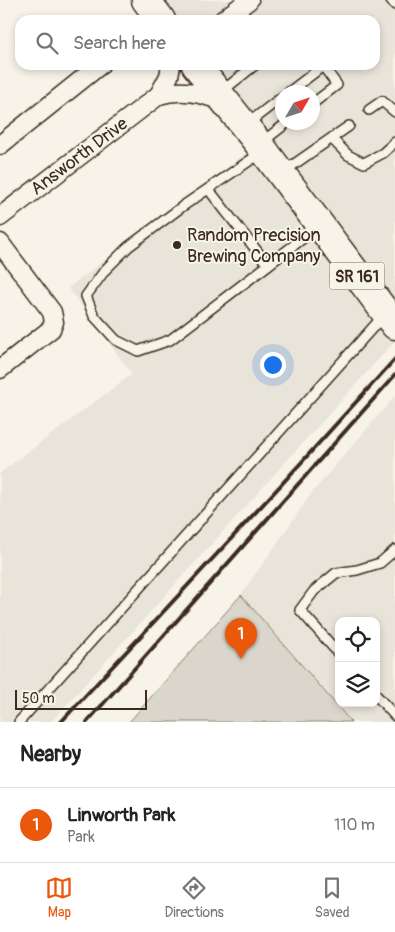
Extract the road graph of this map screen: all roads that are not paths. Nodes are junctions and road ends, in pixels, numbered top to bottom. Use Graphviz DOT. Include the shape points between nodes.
graph roads {
  1 [pos="146,0"];
  2 [pos="249,0"];
  3 [pos="391,0"];
  4 [pos="395,5"];
  5 [pos="157,15"];
  6 [pos="229,15"];
  7 [pos="94,70"];
  8 [pos="170,70"];
  9 [pos="200,70"];
  10 [pos="251,70"];
  11 [pos="318,70"];
  12 [pos="326,70"];
  13 [pos="297,85"];
  14 [pos="159,95"];
  15 [pos="222,98"];
  16 [pos="320,98"];
  17 [pos="275,109"];
  18 [pos="369,110"];
  19 [pos="395,112"];
  20 [pos="349,126"];
  21 [pos="275,130"];
  22 [pos="332,139"];
  23 [pos="256,141"];
  24 [pos="395,142"];
  25 [pos="0,145"];
  26 [pos="281,174"];
  27 [pos="209,190"];
  28 [pos="0,216"];
  29 [pos="319,226"];
  30 [pos="0,243"];
  31 [pos="268,265"];
  32 [pos="390,319"];
  33 [pos="0,369"];
  34 [pos="395,550"];
  35 [pos="335,649"];
  36 [pos="380,699"];
  37 [pos="395,716"];
  38 [pos="19,722"];
  1 -- 5 [label="main road"];
  2 -- 6 [label="street"];
  3 -- 4 [label="lane"];
  7 -- 25 [label="street"];
  8 -- 14 [label="street, Answorth Drive"];
  9 -- 15 [label="main road, SR 161"];
  10 -- 15 [label="lane"];
  11 -- 13 [label="lane"];
  12 -- 16 [label="lane" via="338,85"];
  14 -- 15 [label="street, Answorth Drive" via="185,91"];
  14 -- 28 [label="street, Answorth Drive"];
  15 -- 23 [label="main road, SR 161"];
  17 -- 23 [label="lane"];
  18 -- 19 [label="lane" via="382,101"];
  20 -- 22 [label="lane"];
  21 -- 23 [label="lane"];
  22 -- 24 [label="lane" via="348,155 364,163"];
  22 -- 26 [label="lane"];
  23 -- 26 [label="main road, SR 161"];
  23 -- 27 [label="lane"];
  26 -- 29 [label="main road, SR 161"];
  27 -- 31 [label="lane"];
  27 -- 31 [label="lane" via="128,247 105,270 86,296 94,316 116,340 138,351 170,340"];
  29 -- 31 [label="lane"];
  29 -- 32 [label="main road, SR 161"];
  30 -- 33 [label="street" via="52,312 54,322 51,330"];
  32 -- 38 [label="lane"];
  34 -- 35 [label="lane" via="380,562 336,573 314,591 300,610"];
  36 -- 37 [label="lane"];
}
